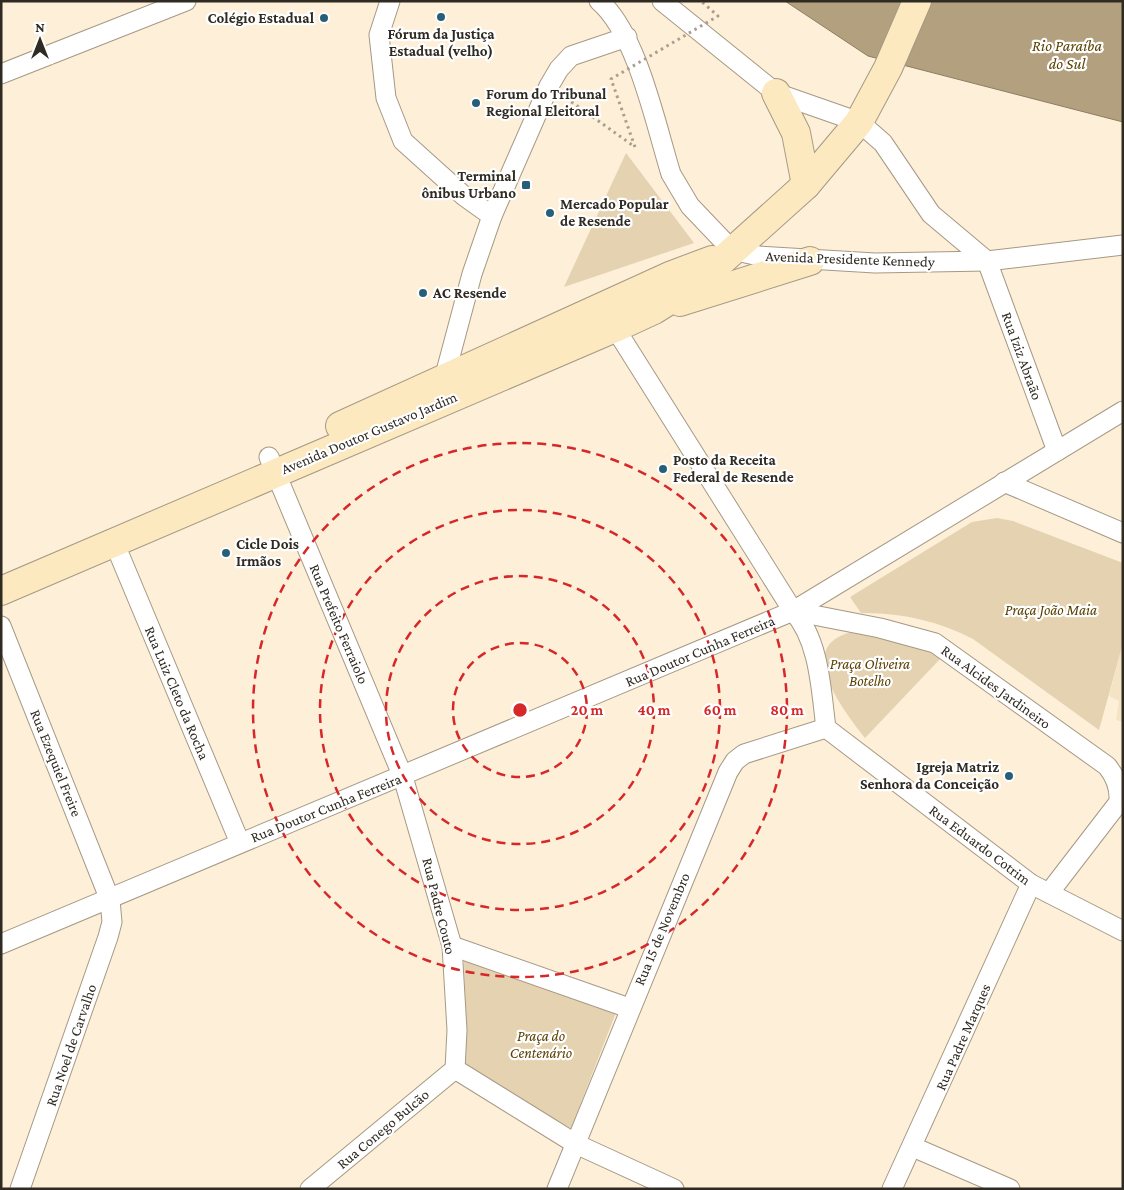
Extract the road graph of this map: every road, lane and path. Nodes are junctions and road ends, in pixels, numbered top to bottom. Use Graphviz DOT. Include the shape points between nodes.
graph roads {
  1 [pos="186,1"];
  2 [pos="390,1"];
  3 [pos="599,1"];
  4 [pos="662,1"];
  5 [pos="701,1"];
  6 [pos="917,1"];
  7 [pos="627,37"];
  8 [pos="1,74"];
  9 [pos="549,86"];
  10 [pos="776,92"];
  11 [pos="859,122"];
  12 [pos="806,185"];
  13 [pos="492,216"];
  14 [pos="1123,245"];
  15 [pos="729,253"];
  16 [pos="810,261"];
  17 [pos="987,261"];
  18 [pos="654,310"];
  19 [pos="615,328"];
  20 [pos="447,390"];
  21 [pos="1123,411"];
  22 [pos="1057,451"];
  23 [pos="272,465"];
  24 [pos="1004,482"];
  25 [pos="1123,533"];
  26 [pos="114,542"];
  27 [pos="1,571"];
  28 [pos="1,591"];
  29 [pos="793,611"];
  30 [pos="1,626"];
  31 [pos="826,728"];
  32 [pos="403,776"];
  33 [pos="240,844"];
  34 [pos="1031,884"];
  35 [pos="1049,893"];
  36 [pos="110,900"];
  37 [pos="1123,931"];
  38 [pos="1,944"];
  39 [pos="452,946"];
  40 [pos="629,1008"];
  41 [pos="455,1069"];
  42 [pos="576,1144"];
  43 [pos="913,1147"];
  44 [pos="20,1189"];
  45 [pos="310,1189"];
  46 [pos="557,1189"];
  47 [pos="674,1189"];
  48 [pos="892,1189"];
  49 [pos="1010,1189"];
  1 -- 8 [label="street"];
  2 -- 13 [label="street" via="379,35 386,98 403,141 464,196"];
  3 -- 7 [label="street" via="610,11"];
  4 -- 10 [label="street"];
  5 -- 9 [label="path, bridge" via="718,16 611,79 634,147"];
  6 -- 11 [label="main road, Avenida Doutor Gustavo Jardim" via="888,68"];
  7 -- 9 [label="street" via="571,56 558,69"];
  7 -- 15 [label="street" via="671,174 690,206"];
  9 -- 13 [label="street"];
  10 -- 11 [label="street"];
  10 -- 12 [label="main road" via="796,133"];
  11 -- 12 [label="main road, Avenida Doutor Gustavo Jardim"];
  11 -- 17 [label="street" via="884,143 931,214"];
  12 -- 15 [label="main road, Avenida Doutor Gustavo Jardim"];
  13 -- 20 [label="street" via="472,274"];
  14 -- 17 [label="street, Avenida Presidente Kennedy"];
  15 -- 16 [label="street, Avenida Presidente Kennedy"];
  15 -- 18 [label="main road, Avenida Doutor Gustavo Jardim" via="697,283"];
  15 -- 20 [label="main road, Avenida Doutor Gustavo Jardim" via="672,275"];
  16 -- 17 [label="street, Avenida Presidente Kennedy"];
  16 -- 18 [label="main road"];
  17 -- 22 [label="street, Rua Iziz Abraão"];
  18 -- 19 [label="main road, Avenida Doutor Gustavo Jardim"];
  19 -- 20 [label="main road, Avenida Doutor Gustavo Jardim"];
  19 -- 29 [label="street"];
  20 -- 23 [label="main road, Avenida Doutor Gustavo Jardim"];
  21 -- 22 [label="street, Rua Doutor Cunha Ferreira"];
  22 -- 24 [label="street, Rua Doutor Cunha Ferreira"];
  23 -- 26 [label="main road, Avenida Doutor Gustavo Jardim"];
  23 -- 27 [label="main road, Avenida Doutor Gustavo Jardim"];
  23 -- 32 [label="street, Rua Prefeito Ferraiolo"];
  24 -- 25 [label="street"];
  24 -- 29 [label="street, Rua Doutor Cunha Ferreira"];
  26 -- 28 [label="main road, Avenida Doutor Gustavo Jardim"];
  26 -- 33 [label="street, Rua Luiz Cleto da Rocha"];
  29 -- 31 [label="street" via="801,620 814,653"];
  29 -- 32 [label="street, Rua Doutor Cunha Ferreira"];
  29 -- 35 [label="street, Rua Alcides Jardineiro" via="880,628 935,643 1099,759 1114,776 1119,802"];
  30 -- 36 [label="street, Rua Ezequiel Freire"];
  31 -- 34 [label="street, Rua Eduardo Cotrim"];
  31 -- 40 [label="street, Rua 15 de Novembro" via="744,754 735,761"];
  32 -- 33 [label="street, Rua Doutor Cunha Ferreira"];
  32 -- 39 [label="street, Rua Padre Couto"];
  33 -- 36 [label="street, Rua Doutor Cunha Ferreira"];
  34 -- 35 [label="street, Rua Eduardo Cotrim"];
  34 -- 43 [label="street, Rua Padre Marques"];
  35 -- 37 [label="street, Rua Eduardo Cotrim"];
  36 -- 38 [label="street, Rua Doutor Cunha Ferreira"];
  36 -- 44 [label="street, Rua Noel de Carvalho" via="113,912 108,937"];
  39 -- 40 [label="street"];
  39 -- 41 [label="street, Rua Padre Couto" via="458,1030"];
  40 -- 42 [label="street, Rua 15 de Novembro"];
  41 -- 42 [label="street"];
  41 -- 45 [label="street, Rua Conego Bulcão"];
  42 -- 46 [label="street, Rua 15 de Novembro"];
  42 -- 47 [label="street"];
  43 -- 48 [label="street, Rua Padre Marques"];
  43 -- 49 [label="street"];
}
